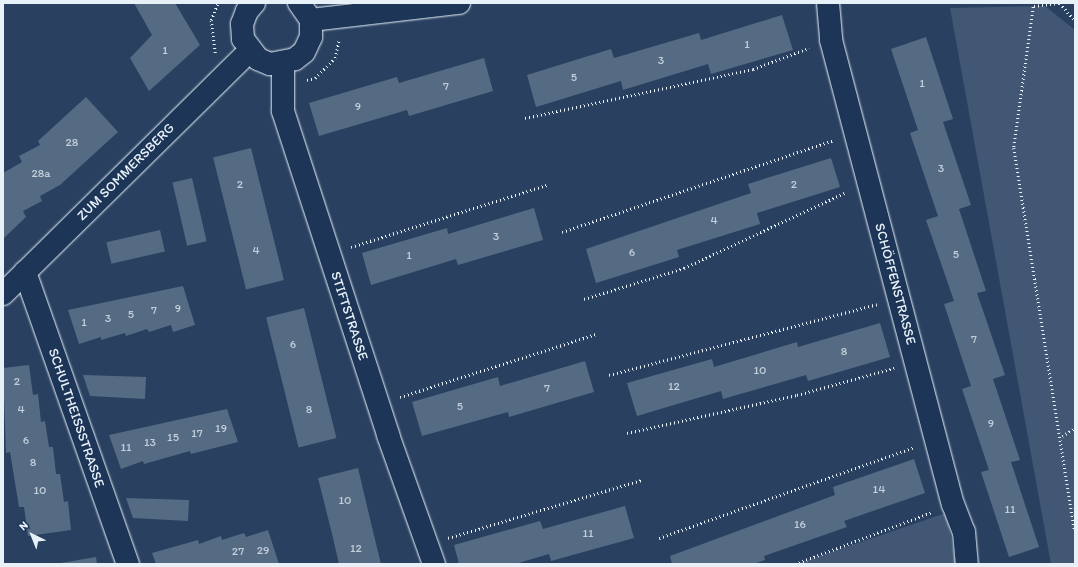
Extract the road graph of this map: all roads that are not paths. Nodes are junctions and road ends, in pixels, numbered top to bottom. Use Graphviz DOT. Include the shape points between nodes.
graph roads {
  1 [pos="254,3"];
  2 [pos="459,3"];
  3 [pos="828,3"];
  4 [pos="305,12"];
  5 [pos="249,51"];
  6 [pos="283,64"];
  7 [pos="25,272"];
  8 [pos="3,294"];
  9 [pos="431,554"];
  10 [pos="128,564"];
  11 [pos="967,564"];
  1 -- 5 [label="street" via="247,11 242,24 243,39"];
  2 -- 4 [label="street"];
  3 -- 11 [label="street, SCHÖFFENSTRASSE" via="831,40 953,504 964,532"];
  4 -- 6 [label="street" via="311,37 304,52"];
  5 -- 6 [label="street" via="258,59"];
  5 -- 7 [label="street, ZUM SOMMERSBERG"];
  6 -- 9 [label="street, STIFTSTRASSE" via="283,110 378,404"];
  7 -- 8 [label="street, ZUM SOMMERSBERG"];
  7 -- 10 [label="street, SCHULTHEISSSTRASSE"];
}
